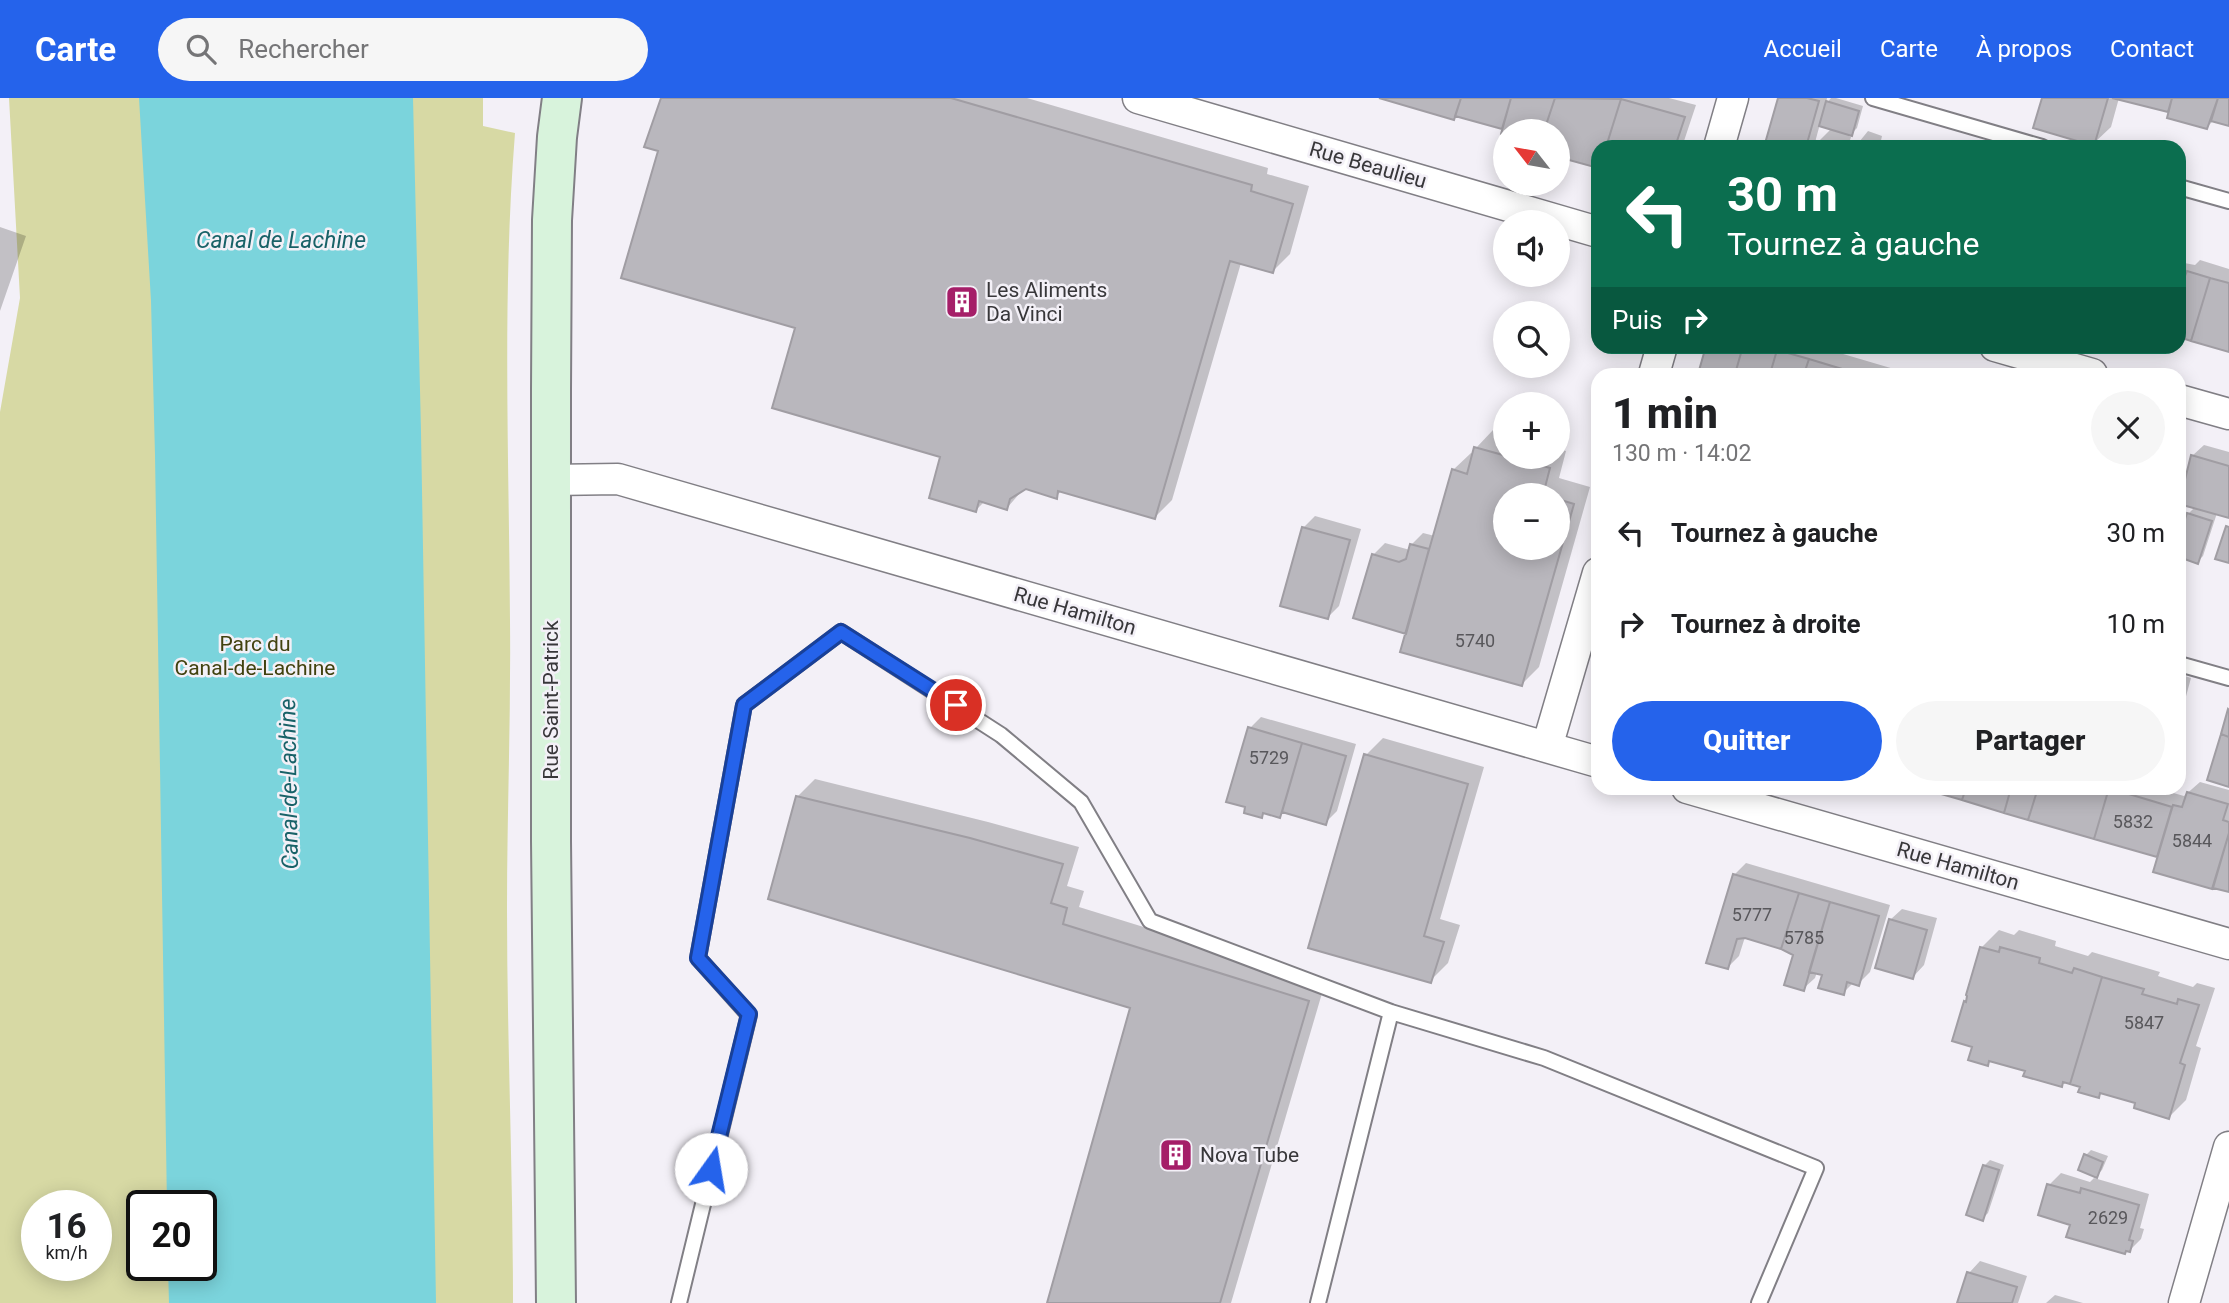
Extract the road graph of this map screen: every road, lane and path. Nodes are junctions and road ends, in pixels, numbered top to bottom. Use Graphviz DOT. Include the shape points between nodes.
graph roads {
  1 [pos="562,98"];
  2 [pos="1138,98"];
  3 [pos="1733,98"];
  4 [pos="1873,98"];
  5 [pos="1721,140"];
  6 [pos="2018,140"];
  7 [pos="2186,189"];
  8 [pos="2229,201"];
  9 [pos="1591,230"];
  10 [pos="2023,354"];
  11 [pos="2071,368"];
  12 [pos="2186,402"];
  13 [pos="2228,412"];
  14 [pos="551,480"];
  15 [pos="1591,597"];
  16 [pos="2186,666"];
  17 [pos="2229,678"];
  18 [pos="1547,747"];
  19 [pos="1591,760"];
  20 [pos="1712,795"];
  21 [pos="2229,944"];
  22 [pos="1391,1012"];
  23 [pos="2229,1146"];
  24 [pos="556,1303"];
  25 [pos="679,1303"];
  26 [pos="1318,1303"];
  27 [pos="1759,1303"];
  28 [pos="2184,1303"];
  1 -- 14 [label="main road, Rue Saint-Patrick" via="552,220"];
  2 -- 9 [label="street, Rue Beaulieu"];
  3 -- 5 [label="street"];
  4 -- 6 [label="lane"];
  7 -- 8 [label="lane"];
  10 -- 11 [label="street"];
  12 -- 13 [label="street"];
  14 -- 18 [label="street, Rue Hamilton" via="618,479"];
  14 -- 24 [label="main road, Rue Saint-Patrick"];
  15 -- 18 [label="street"];
  16 -- 17 [label="lane"];
  18 -- 19 [label="street, Rue Hamilton"];
  20 -- 21 [label="street, Rue Hamilton"];
  22 -- 25 [label="lane" via="1150,921 1081,802 1002,735 841,632 744,705 698,958 749,1014"];
  22 -- 26 [label="lane"];
  22 -- 27 [label="lane" via="1544,1058 1816,1168"];
  23 -- 28 [label="street"];
}
